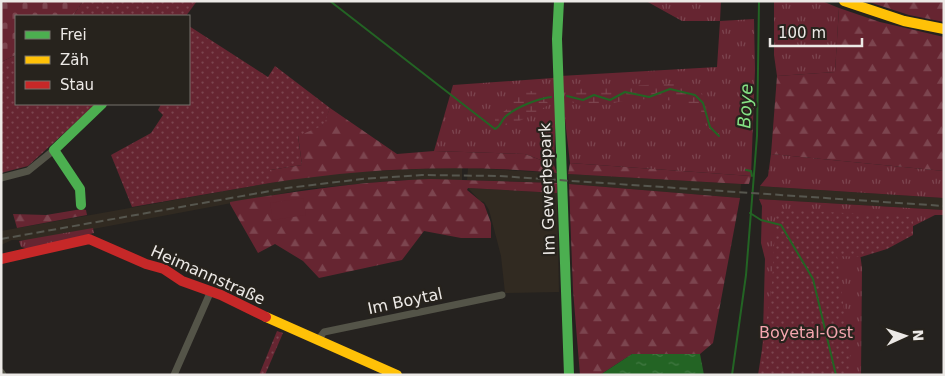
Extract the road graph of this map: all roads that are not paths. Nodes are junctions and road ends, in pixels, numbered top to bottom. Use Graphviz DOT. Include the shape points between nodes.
graph roads {
  1 [pos="559,1"];
  2 [pos="844,1"];
  3 [pos="944,29"];
  4 [pos="101,105"];
  5 [pos="54,150"];
  6 [pos="2,178"];
  7 [pos="82,205"];
  8 [pos="1,260"];
  9 [pos="210,292"];
  10 [pos="502,295"];
  11 [pos="318,340"];
  12 [pos="174,375"];
  13 [pos="397,375"];
  14 [pos="569,375"];
  1 -- 14 [label="street, Im Gewerbepark" via="557,39"];
  2 -- 3 [label="street" via="895,18"];
  4 -- 5 [label="street"];
  5 -- 6 [label="street" via="28,171"];
  5 -- 7 [label="street" via="80,190"];
  8 -- 9 [label="street, Heimannstraße" via="89,239 164,269 182,281"];
  9 -- 11 [label="street, Heimannstraße" via="221,294 277,324"];
  9 -- 12 [label="street"];
  10 -- 11 [label="street, Im Boytal" via="324,332"];
  11 -- 13 [label="street, Heimannstraße"];
}
